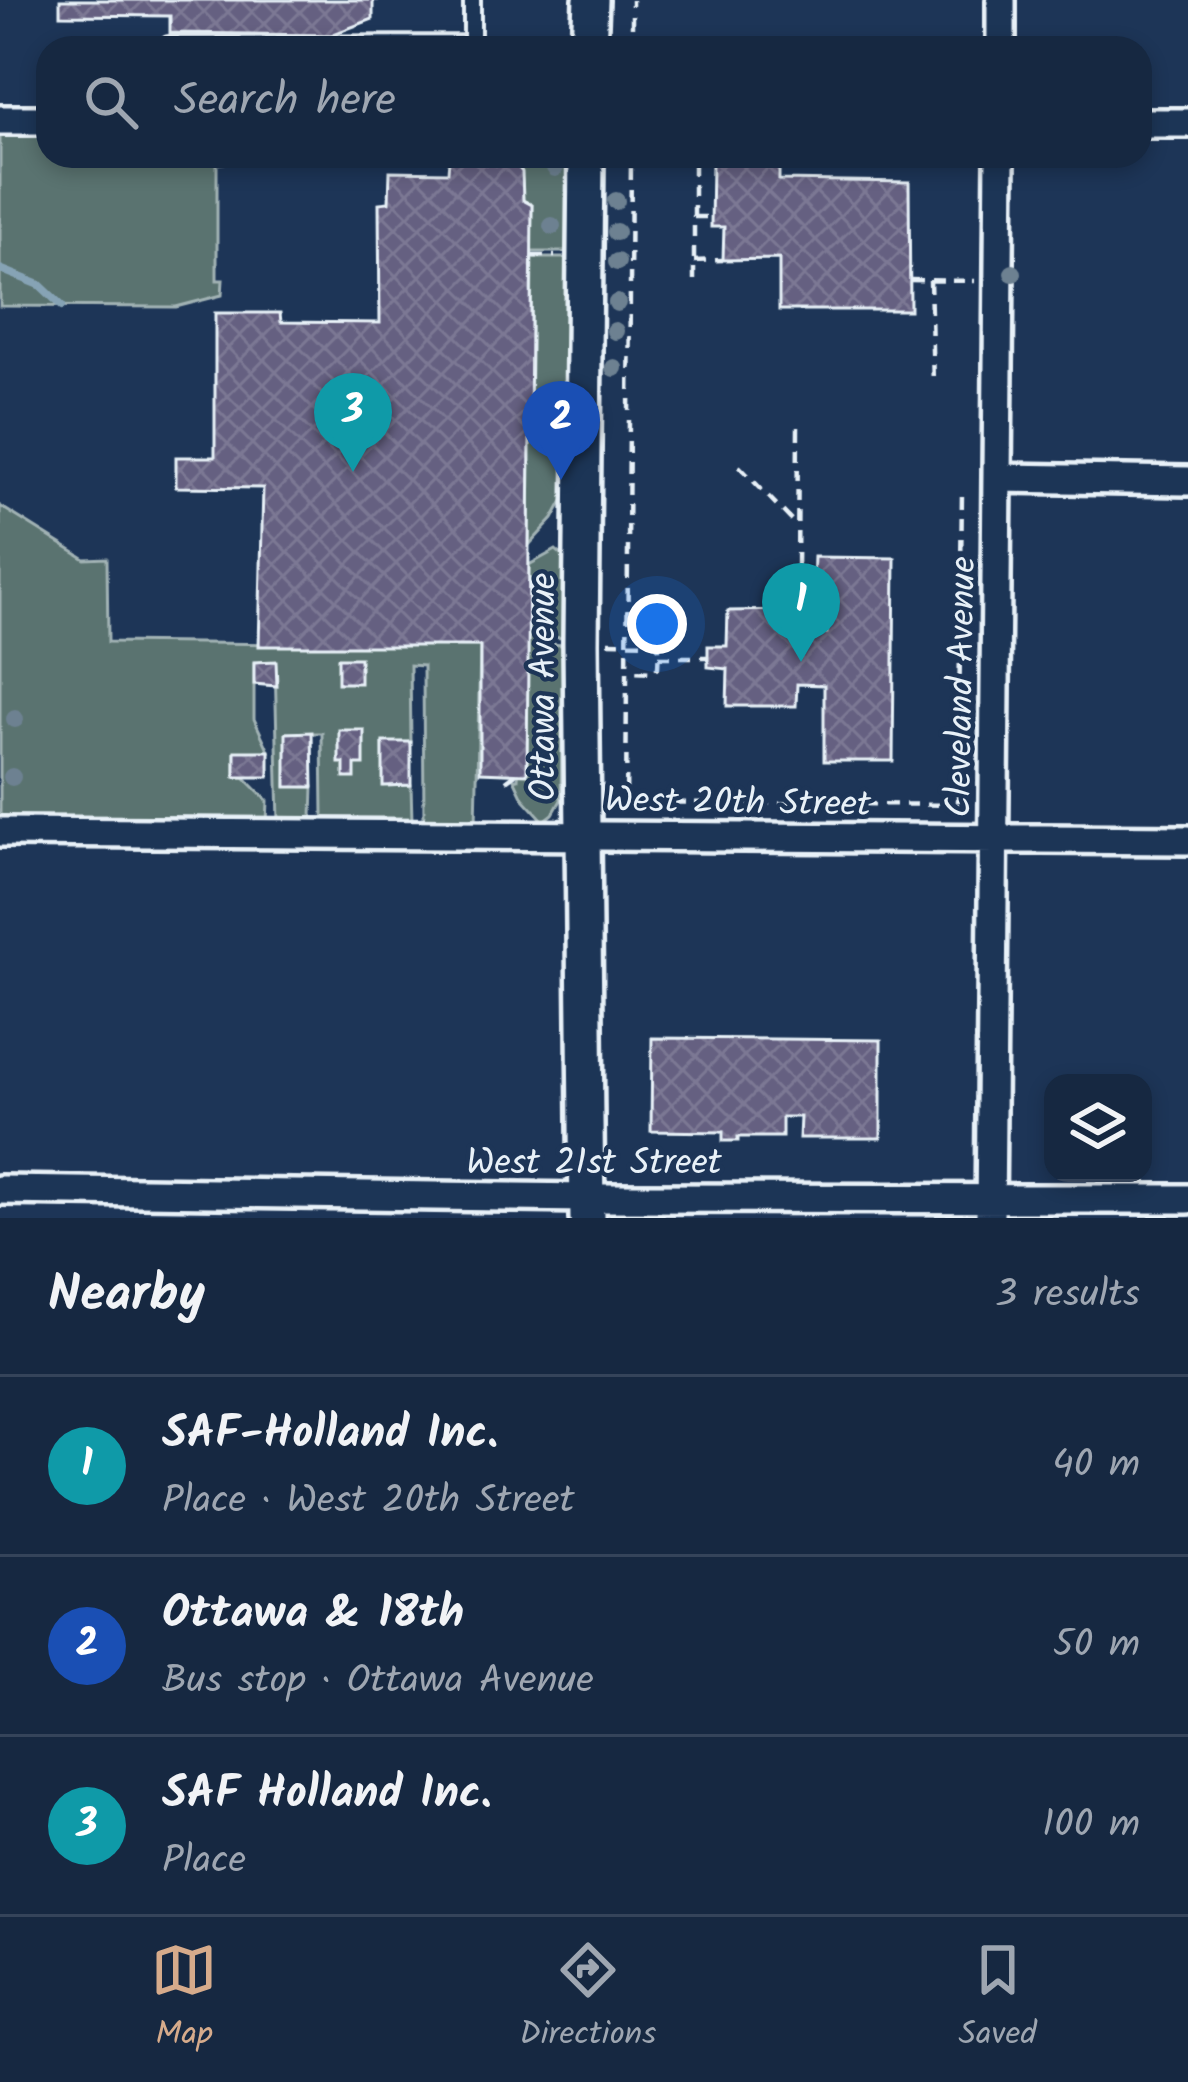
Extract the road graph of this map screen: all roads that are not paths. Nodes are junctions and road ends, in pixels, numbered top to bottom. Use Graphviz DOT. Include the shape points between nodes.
graph roads {
  1 [pos="472,0"];
  2 [pos="591,0"];
  3 [pos="1001,0"];
  4 [pos="472,36"];
  5 [pos="590,36"];
  6 [pos="1001,36"];
  7 [pos="0,120"];
  8 [pos="36,120"];
  9 [pos="1152,123"];
  10 [pos="1188,123"];
  11 [pos="586,168"];
  12 [pos="1000,168"];
  13 [pos="998,478"];
  14 [pos="1188,481"];
  15 [pos="581,818"];
  16 [pos="0,832"];
  17 [pos="993,838"];
  18 [pos="1188,840"];
  19 [pos="0,1190"];
  20 [pos="1188,1199"];
  21 [pos="587,1208"];
  22 [pos="991,1208"];
  1 -- 4 [label="lane"];
  2 -- 5 [label="street"];
  3 -- 6 [label="street"];
  7 -- 8 [label="street"];
  9 -- 10 [label="street"];
  11 -- 15 [label="street, Ottawa Avenue"];
  12 -- 13 [label="street, Cleveland Avenue"];
  13 -- 14 [label="street"];
  13 -- 17 [label="street, Cleveland Avenue"];
  15 -- 16 [label="street, West 20th Street"];
  15 -- 17 [label="street, West 20th Street" via="627,835"];
  15 -- 21 [label="street, Ottawa Avenue"];
  17 -- 18 [label="street, West 20th Street"];
  17 -- 22 [label="street, Cleveland Avenue"];
  19 -- 21 [label="street, West 21st Street"];
  20 -- 22 [label="street, West 21st Street"];
  21 -- 22 [label="street, West 21st Street"];
}
